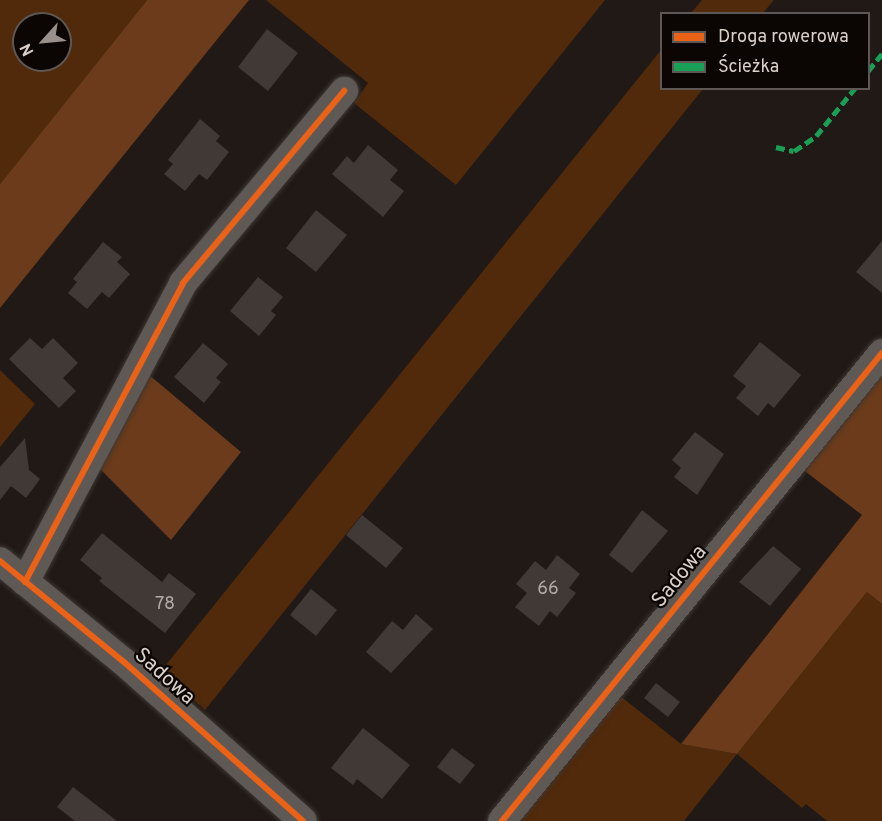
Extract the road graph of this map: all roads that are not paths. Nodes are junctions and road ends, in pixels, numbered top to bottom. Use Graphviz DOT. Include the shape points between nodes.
graph roads {
  1 [pos="344,92"];
  2 [pos="882,353"];
  3 [pos="0,561"];
  4 [pos="25,582"];
  5 [pos="303,821"];
  6 [pos="502,821"];
  1 -- 4 [label="street" via="183,283"];
  2 -- 6 [label="street, Sadowa"];
  3 -- 4 [label="street, Sadowa"];
  4 -- 5 [label="street, Sadowa" via="124,662"];
}
